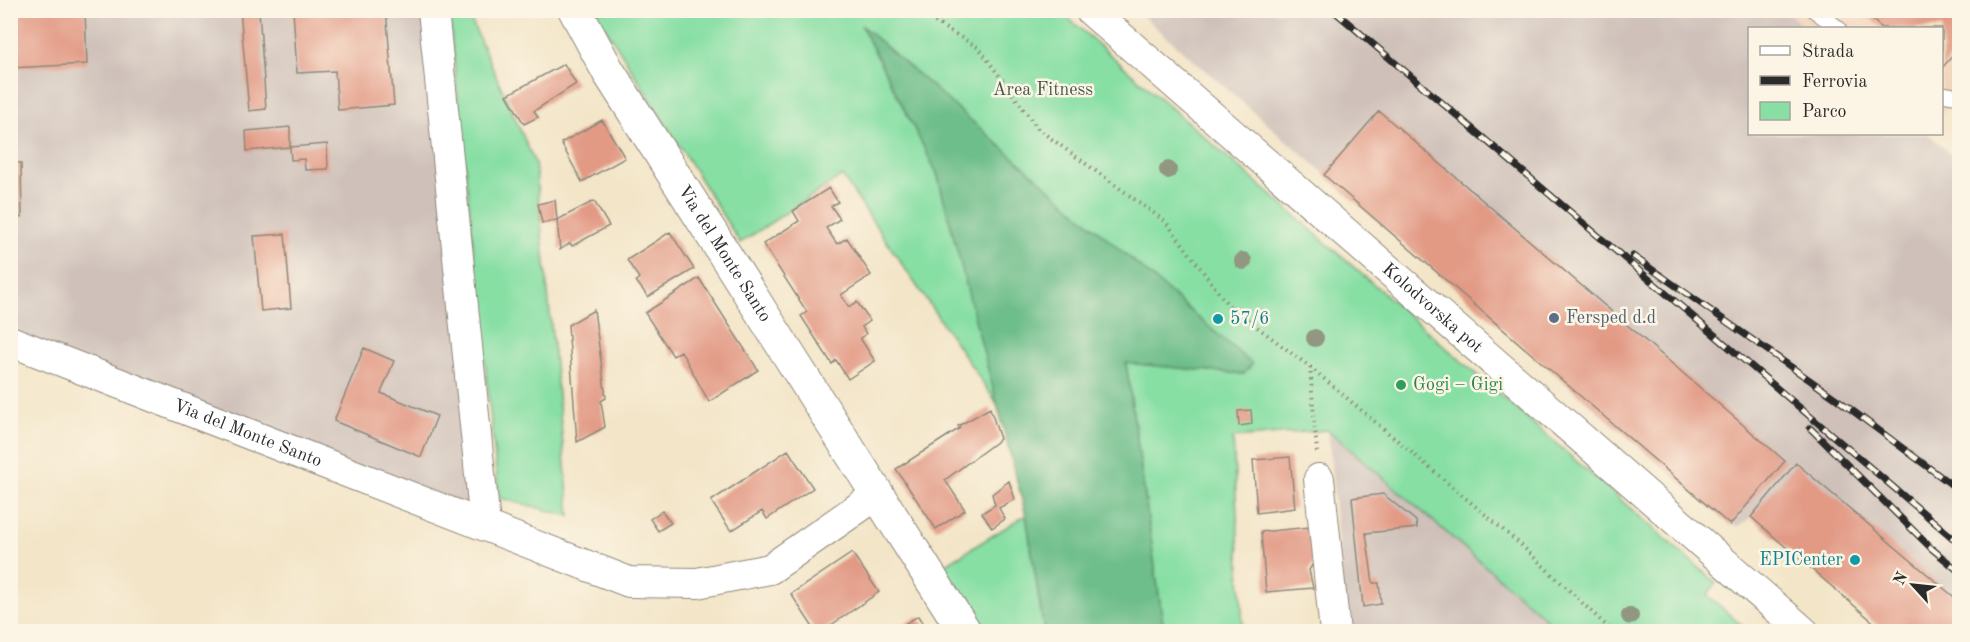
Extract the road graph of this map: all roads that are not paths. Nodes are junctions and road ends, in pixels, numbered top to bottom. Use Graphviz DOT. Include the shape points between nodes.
graph roads {
  1 [pos="433,10"];
  2 [pos="575,10"];
  3 [pos="1090,10"];
  4 [pos="1814,10"];
  5 [pos="1837,27"];
  6 [pos="1943,94"];
  7 [pos="1959,97"];
  8 [pos="10,341"];
  9 [pos="1319,479"];
  10 [pos="878,494"];
  11 [pos="485,524"];
  12 [pos="965,632"];
  13 [pos="1335,632"];
  14 [pos="1804,632"];
  1 -- 11 [label="street"];
  2 -- 10 [label="main road, Via del Monte Santo" via="608,71"];
  3 -- 14 [label="street, Kolodvorska pot"];
  4 -- 5 [label="lane"];
  6 -- 7 [label="lane"];
  8 -- 11 [label="street, Via del Monte Santo"];
  9 -- 13 [label="street"];
  10 -- 11 [label="street, Via del Monte Santo" via="770,569 697,583 629,582"];
  10 -- 12 [label="main road, Via del Monte Santo"];
}
